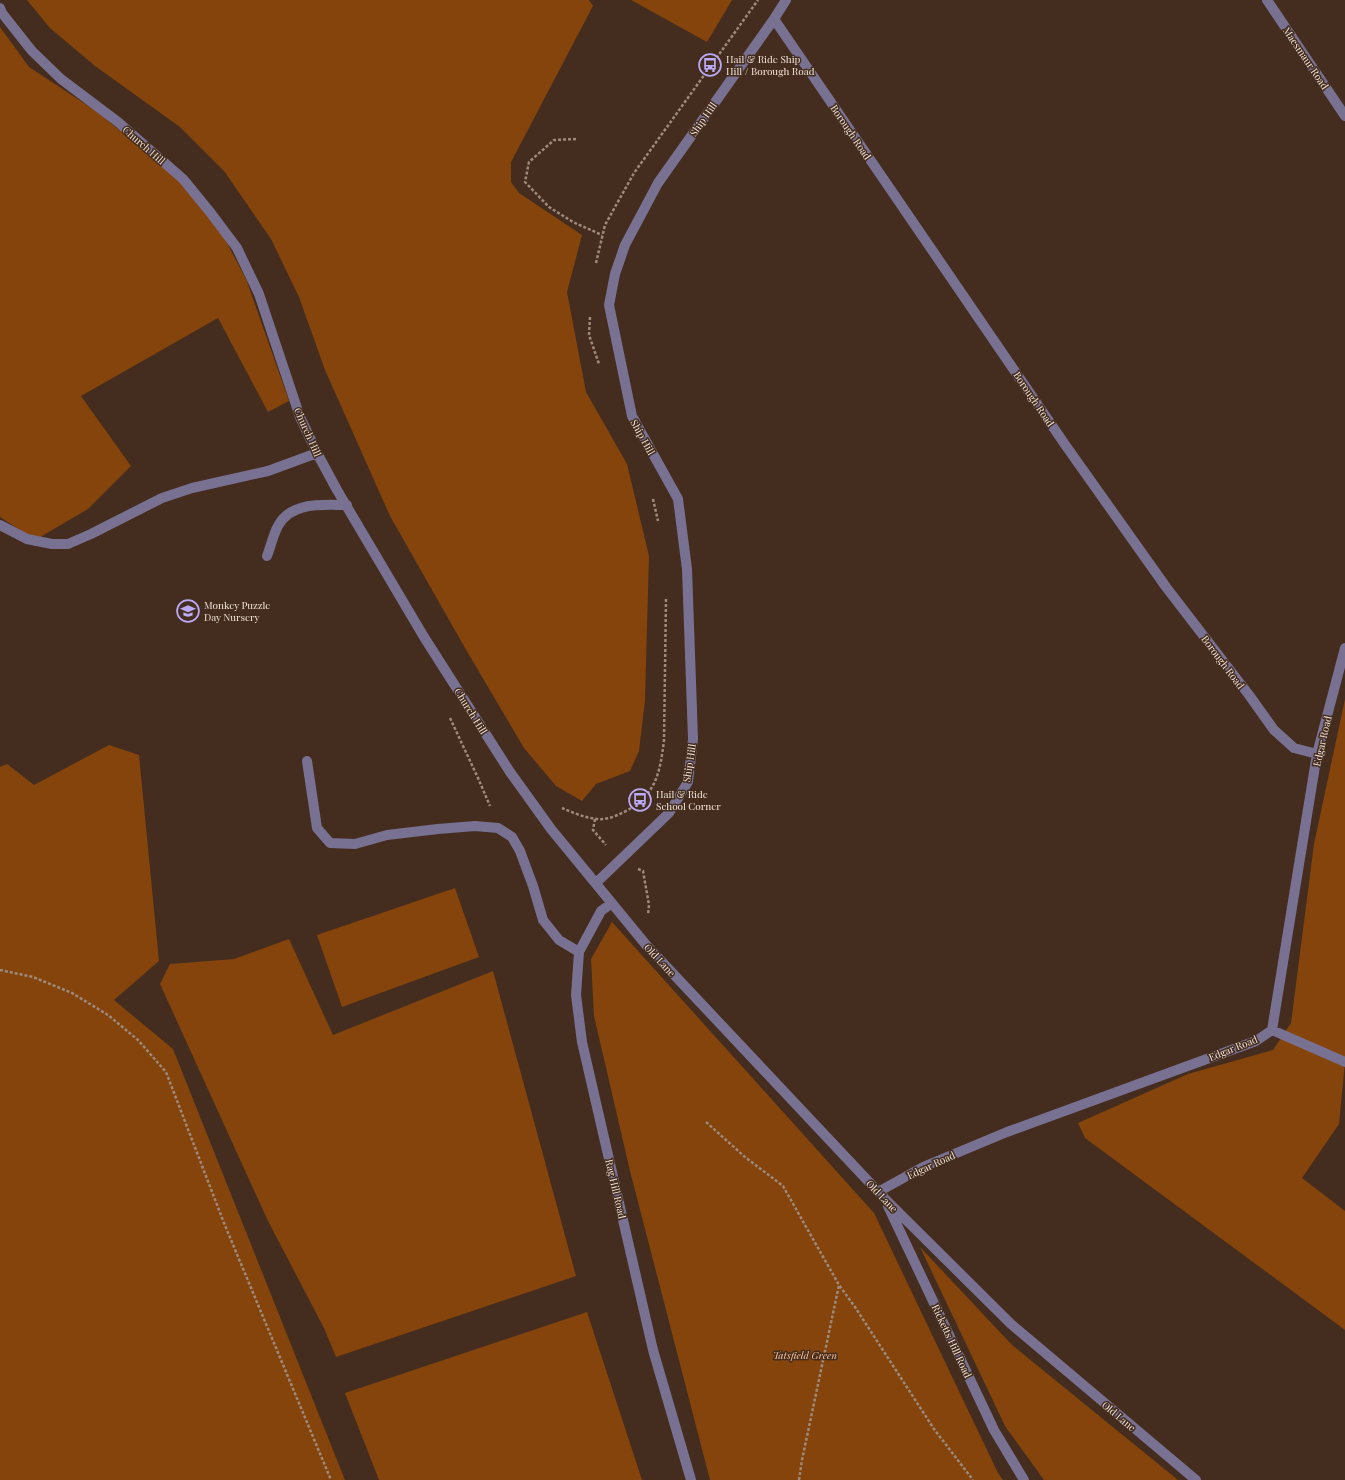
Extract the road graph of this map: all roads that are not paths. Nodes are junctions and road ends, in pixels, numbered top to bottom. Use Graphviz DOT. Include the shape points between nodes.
graph roads {
  1 [pos="786,0"];
  2 [pos="1267,0"];
  3 [pos="0,8"];
  4 [pos="774,19"];
  5 [pos="1345,116"];
  6 [pos="317,453"];
  7 [pos="347,505"];
  8 [pos="0,525"];
  9 [pos="267,556"];
  10 [pos="1345,648"];
  11 [pos="1317,754"];
  12 [pos="307,761"];
  13 [pos="596,883"];
  14 [pos="612,903"];
  15 [pos="579,952"];
  16 [pos="1272,1030"];
  17 [pos="1345,1062"];
  18 [pos="882,1196"];
  19 [pos="691,1480"];
  20 [pos="1024,1480"];
  21 [pos="1196,1480"];
  1 -- 4 [label="street, Ship Hill"];
  2 -- 5 [label="street, Maesmaur Road"];
  3 -- 6 [label="street, Church Hill" via="32,51 61,79 118,122 183,179 237,248 259,294 300,417"];
  4 -- 11 [label="street, Borough Road" via="1066,446 1166,587 1274,730 1294,748"];
  4 -- 13 [label="street, Ship Hill" via="658,183 625,245 615,274 609,306 632,416 678,499 687,569 693,739 688,782 669,813"];
  6 -- 7 [label="street, Church Hill"];
  6 -- 8 [label="street" via="268,471 192,488 162,498 68,544 27,539"];
  7 -- 9 [label="street" via="306,506 290,512 278,525"];
  7 -- 13 [label="street, Church Hill" via="424,637 510,772 551,829"];
  10 -- 11 [label="street, Edgar Road"];
  11 -- 16 [label="street, Edgar Road"];
  12 -- 15 [label="street" via="317,828 330,843 355,844 387,835 475,826 498,828 512,837 520,851 543,920 558,940"];
  13 -- 14 [label="street, Old Lane"];
  14 -- 15 [label="street, Rag Hill Road" via="601,911"];
  14 -- 18 [label="street, Old Lane" via="647,946"];
  15 -- 19 [label="street, Rag Hill Road" via="576,995 582,1042 653,1350"];
  16 -- 17 [label="street"];
  16 -- 18 [label="street, Edgar Road" via="1256,1040 1007,1132 923,1167"];
  18 -- 20 [label="street, Ricketts Hill Road" via="994,1430"];
  18 -- 21 [label="street, Old Lane" via="1011,1324"];
}
